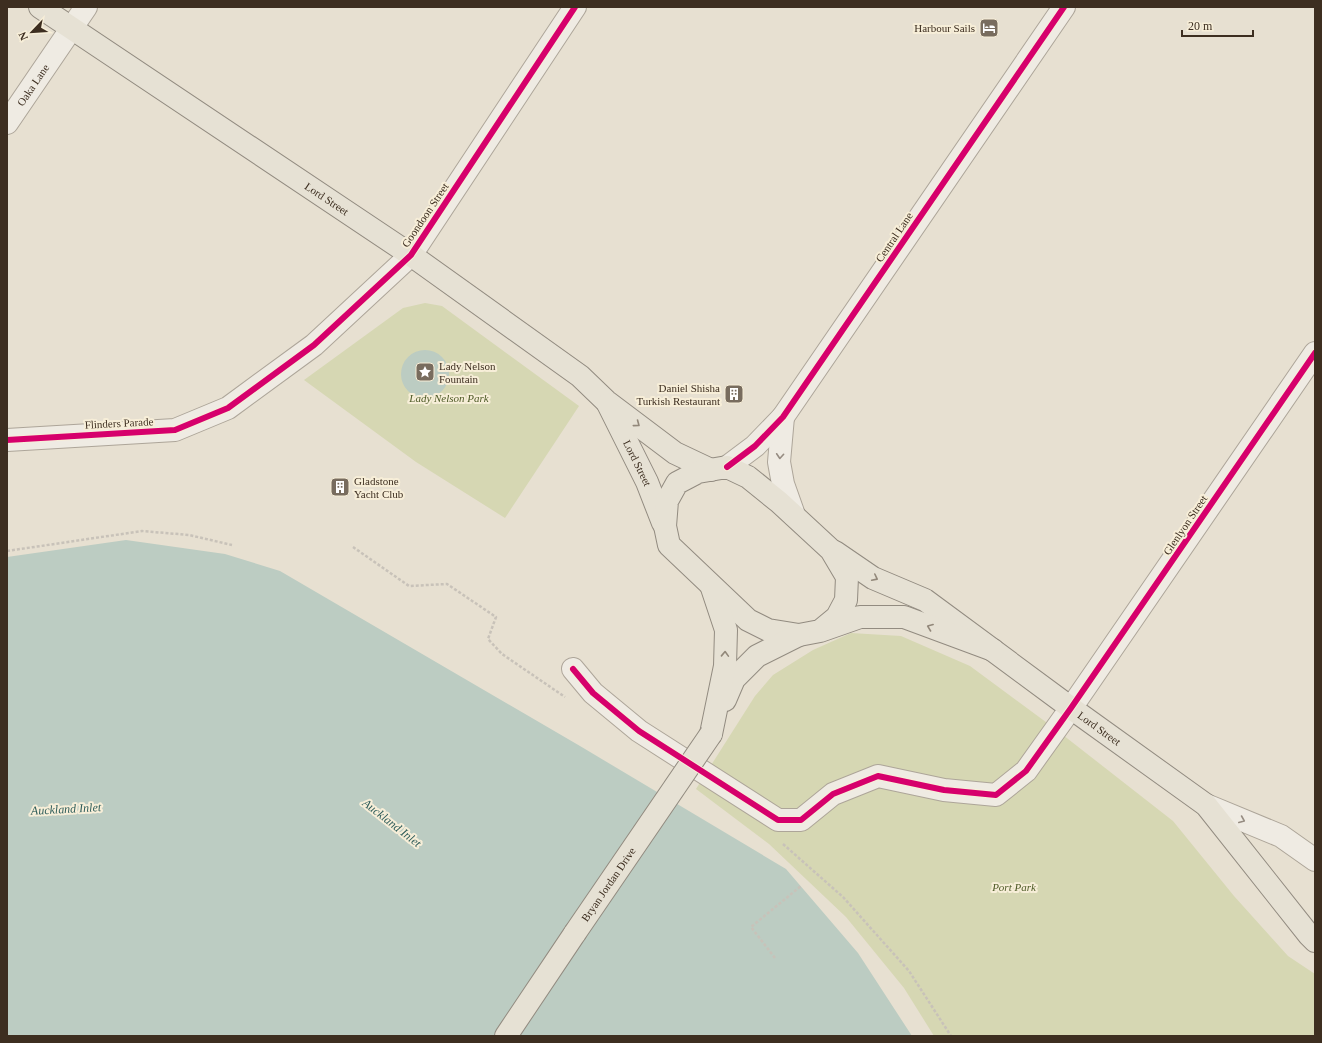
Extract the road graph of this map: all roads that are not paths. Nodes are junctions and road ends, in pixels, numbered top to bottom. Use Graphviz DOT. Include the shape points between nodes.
graph roads {
  1 [pos="40,7"];
  2 [pos="86,7"];
  3 [pos="575,7"];
  4 [pos="1064,7"];
  5 [pos="72,28"];
  6 [pos="7,123"];
  7 [pos="411,255"];
  8 [pos="1315,353"];
  9 [pos="606,401"];
  10 [pos="228,408"];
  11 [pos="783,417"];
  12 [pos="7,440"];
  13 [pos="719,468"];
  14 [pos="794,515"];
  15 [pos="665,526"];
  16 [pos="831,550"];
  17 [pos="712,586"];
  18 [pos="809,633"];
  19 [pos="993,650"];
  20 [pos="573,669"];
  21 [pos="1071,708"];
  22 [pos="711,734"];
  23 [pos="1206,805"];
  24 [pos="1315,860"];
  25 [pos="1315,940"];
  26 [pos="506,1036"];
  1 -- 5 [label="main road, Lord Street"];
  2 -- 5 [label="street, Oaka Lane"];
  3 -- 7 [label="street, Goondoon Street"];
  4 -- 11 [label="street, Central Lane"];
  5 -- 6 [label="street, Oaka Lane"];
  5 -- 7 [label="main road, Lord Street"];
  7 -- 9 [label="main road, Lord Street" via="580,376"];
  7 -- 10 [label="street, Goondoon Street" via="314,345"];
  8 -- 21 [label="street, Glenlyon Street"];
  9 -- 13 [label="main road, Lord Street, one-way" via="675,453"];
  9 -- 15 [label="main road, Lord Street" via="647,482"];
  10 -- 12 [label="street, Flinders Parade" via="175,430"];
  11 -- 13 [label="street, Central Lane" via="755,446"];
  11 -- 14 [label="street, Central Lane, one-way" via="779,462 783,484"];
  13 -- 14 [label="main road, Lord Street" via="748,477"];
  13 -- 15 [label="main road" via="698,472 677,482 667,501"];
  14 -- 16 [label="main road, Lord Street"];
  15 -- 17 [label="main road" via="669,545"];
  16 -- 18 [label="main road" via="847,577 846,600 837,617"];
  16 -- 19 [label="main road, Lord Street, one-way" via="873,578 925,600"];
  17 -- 18 [label="main road" via="748,620 768,630"];
  22 -- 17 [label="main road, Bryan Jordan Drive, one-way" via="725,666 726,630"];
  19 -- 18 [label="main road, Lord Street, one-way" via="904,617 860,617"];
  18 -- 22 [label="main road, Bryan Jordan Drive" via="757,656 734,679"];
  19 -- 21 [label="main road, Lord Street"];
  20 -- 21 [label="street, Glenlyon Street" via="593,693 639,731 778,820 801,820 833,794 878,776 944,790 996,794 1026,771"];
  21 -- 23 [label="main road, Lord Street"];
  22 -- 26 [label="main road, Bryan Jordan Drive, bridge"];
  23 -- 24 [label="street, Lord Street, one-way" via="1281,836"];
  23 -- 25 [label="main road, Lord Street"];
}
